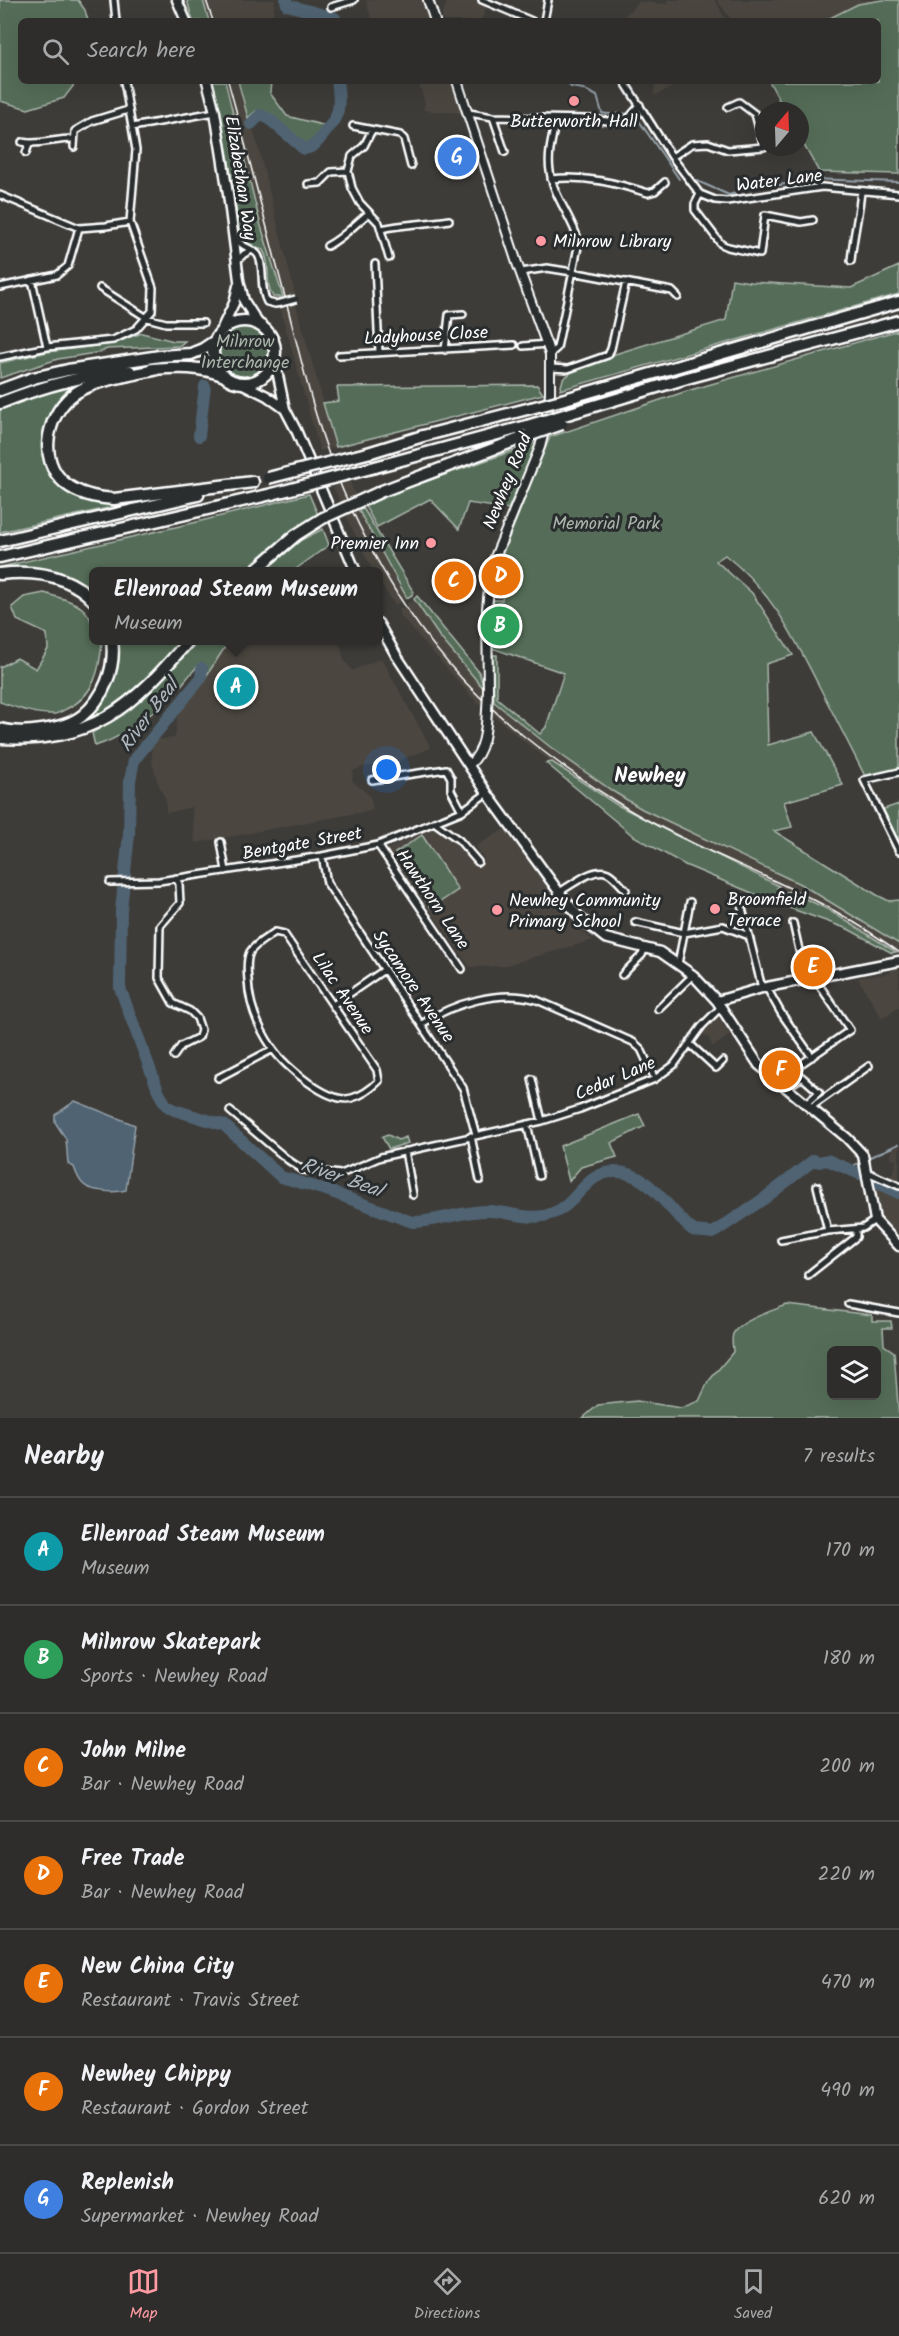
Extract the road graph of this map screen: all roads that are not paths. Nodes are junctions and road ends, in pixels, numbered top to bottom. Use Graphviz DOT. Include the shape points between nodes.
graph roads {
  1 [pos="114,0"];
  2 [pos="177,0"];
  3 [pos="354,0"];
  4 [pos="428,0"];
  5 [pos="482,0"];
  6 [pos="548,0"];
  7 [pos="331,7"];
  8 [pos="116,18"];
  9 [pos="185,18"];
  10 [pos="434,18"];
  11 [pos="525,18"];
  12 [pos="545,18"];
  13 [pos="124,84"];
  14 [pos="208,84"];
  15 [pos="458,84"];
  16 [pos="626,84"];
  17 [pos="640,105"];
  18 [pos="728,107"];
  19 [pos="128,110"];
  20 [pos="215,112"];
  21 [pos="469,113"];
  22 [pos="755,114"];
  23 [pos="493,117"];
  24 [pos="556,119"];
  25 [pos="353,126"];
  26 [pos="132,127"];
  27 [pos="372,130"];
  28 [pos="74,139"];
  29 [pos="74,147"];
  30 [pos="755,148"];
  31 [pos="505,152"];
  32 [pos="26,153"];
  33 [pos="672,157"];
  34 [pos="411,166"];
  35 [pos="348,171"];
  36 [pos="551,179"];
  37 [pos="665,182"];
  38 [pos="308,184"];
  39 [pos="861,191"];
  40 [pos="700,194"];
  41 [pos="899,194"];
  42 [pos="0,195"];
  43 [pos="369,213"];
  44 [pos="449,220"];
  45 [pos="813,220"];
  46 [pos="130,222"];
  47 [pos="79,228"];
  48 [pos="381,229"];
  49 [pos="234,234"];
  50 [pos="327,246"];
  51 [pos="252,250"];
  52 [pos="389,258"];
  53 [pos="237,261"];
  54 [pos="852,261"];
  55 [pos="375,264"];
  56 [pos="520,272"];
  57 [pos="572,272"];
  58 [pos="32,280"];
  59 [pos="239,280"];
  60 [pos="626,282"];
  61 [pos="0,287"];
  62 [pos="100,288"];
  63 [pos="678,297"];
  64 [pos="296,298"];
  65 [pos="899,302"];
  66 [pos="463,314"];
  67 [pos="147,318"];
  68 [pos="899,321"];
  69 [pos="203,323"];
  70 [pos="258,323"];
  71 [pos="217,337"];
  72 [pos="548,344"];
  73 [pos="514,345"];
  74 [pos="523,346"];
  75 [pos="46,348"];
  76 [pos="446,350"];
  77 [pos="380,352"];
  78 [pos="550,354"];
  79 [pos="339,355"];
  80 [pos="0,357"];
  81 [pos="275,361"];
  82 [pos="551,368"];
  83 [pos="158,369"];
  84 [pos="225,376"];
  85 [pos="241,383"];
  86 [pos="0,390"];
  87 [pos="0,403"];
  88 [pos="285,409"];
  89 [pos="526,431"];
  90 [pos="253,482"];
  91 [pos="0,541"];
  92 [pos="0,557"];
  93 [pos="259,567"];
  94 [pos="354,567"];
  95 [pos="0,574"];
  96 [pos="89,598"];
  97 [pos="383,632"];
  98 [pos="112,645"];
  99 [pos="185,645"];
  100 [pos="0,729"];
  101 [pos="0,738"];
  102 [pos="470,764"];
  103 [pos="899,772"];
  104 [pos="372,780"];
  105 [pos="487,793"];
  106 [pos="462,811"];
  107 [pos="434,822"];
  108 [pos="220,842"];
  109 [pos="378,845"];
  110 [pos="899,851"];
  111 [pos="322,856"];
  112 [pos="478,862"];
  113 [pos="226,871"];
  114 [pos="176,878"];
  115 [pos="110,882"];
  116 [pos="626,890"];
  117 [pos="559,892"];
  118 [pos="690,902"];
  119 [pos="741,904"];
  120 [pos="634,922"];
  121 [pos="793,923"];
  122 [pos="684,933"];
  123 [pos="749,936"];
  124 [pos="645,948"];
  125 [pos="897,962"];
  126 [pos="678,964"];
  127 [pos="462,969"];
  128 [pos="384,970"];
  129 [pos="622,975"];
  130 [pos="693,975"];
  131 [pos="811,980"];
  132 [pos="765,988"];
  133 [pos="719,1004"];
  134 [pos="333,1005"];
  135 [pos="658,1010"];
  136 [pos="422,1024"];
  137 [pos="690,1044"];
  138 [pos="273,1049"];
  139 [pos="174,1056"];
  140 [pos="812,1057"];
  141 [pos="723,1061"];
  142 [pos="869,1066"];
  143 [pos="218,1078"];
  144 [pos="532,1079"];
  145 [pos="655,1079"];
  146 [pos="778,1080"];
  147 [pos="787,1087"];
  148 [pos="808,1106"];
  149 [pos="230,1111"];
  150 [pos="542,1121"];
  151 [pos="527,1124"];
  152 [pos="473,1136"];
  153 [pos="405,1151"];
  154 [pos="867,1172"];
  155 [pos="539,1176"];
  156 [pos="480,1180"];
  157 [pos="816,1186"];
  158 [pos="899,1186"];
  159 [pos="413,1196"];
  160 [pos="875,1220"];
  161 [pos="856,1229"];
  162 [pos="828,1231"];
  163 [pos="781,1240"];
  164 [pos="899,1246"];
  165 [pos="808,1275"];
  166 [pos="848,1304"];
  167 [pos="899,1313"];
  1 -- 8 [label="street"];
  2 -- 9 [label="main road"];
  3 -- 7 [label="street"];
  4 -- 10 [label="street"];
  5 -- 11 [label="street"];
  6 -- 12 [label="street"];
  13 -- 19 [label="street"];
  14 -- 20 [label="main road, Elizabethan Way"];
  15 -- 21 [label="street, Newhey Road"];
  16 -- 17 [label="street"];
  17 -- 24 [label="street" via="628,118 616,122"];
  17 -- 33 [label="street"];
  18 -- 22 [label="street" via="740,99"];
  19 -- 26 [label="street"];
  19 -- 28 [label="street" via="92,121 75,131"];
  20 -- 26 [label="street"];
  20 -- 49 [label="main road, Elizabethan Way"];
  21 -- 23 [label="street"];
  21 -- 56 [label="street, Newhey Road"];
  23 -- 24 [label="street"];
  23 -- 31 [label="street"];
  24 -- 36 [label="street"];
  25 -- 27 [label="street"];
  26 -- 46 [label="street" via="136,150"];
  27 -- 34 [label="street" via="400,135"];
  27 -- 35 [label="street" via="364,146 352,156"];
  28 -- 29 [label="street"];
  28 -- 32 [label="street" via="26,143"];
  30 -- 33 [label="street" via="728,150 708,143 692,144"];
  33 -- 40 [label="street"];
  35 -- 38 [label="street" via="331,172 320,183"];
  35 -- 43 [label="street" via="352,188"];
  36 -- 37 [label="street" via="598,180 648,193"];
  36 -- 57 [label="street" via="579,242"];
  39 -- 40 [label="street, Water Lane" via="822,187 728,201"];
  39 -- 41 [label="street, Water Lane"];
  39 -- 54 [label="street"];
  40 -- 45 [label="street" via="695,210 728,247 760,254 765,214 801,222"];
  42 -- 47 [label="street"];
  43 -- 48 [label="street"];
  43 -- 50 [label="street" via="340,240"];
  44 -- 48 [label="street"];
  46 -- 47 [label="street"];
  46 -- 67 [label="street" via="153,288 152,311"];
  47 -- 58 [label="street" via="68,266 57,275"];
  48 -- 52 [label="street"];
  49 -- 51 [label="street" via="241,245"];
  49 -- 53 [label="main road, Elizabethan Way"];
  51 -- 53 [label="street"];
  51 -- 64 [label="street, bridge" via="260,258 262,293 267,302 275,304"];
  53 -- 59 [label="main road, Elizabethan Way"];
  55 -- 77 [label="street"];
  56 -- 57 [label="street" via="547,268"];
  56 -- 72 [label="street, Newhey Road"];
  57 -- 60 [label="street"];
  57 -- 78 [label="street" via="557,348"];
  58 -- 61 [label="street"];
  58 -- 75 [label="street"];
  59 -- 70 [label="main road, Elizabethan Way" via="244,301"];
  59 -- 71 [label="main road, Elizabethan Way" via="234,303"];
  60 -- 63 [label="street" via="672,291"];
  60 -- 82 [label="street" via="608,356 568,369"];
  62 -- 67 [label="street"];
  65 -- 90 [label="highway, bridge" via="565,399"];
  66 -- 76 [label="street" via="449,315"];
  67 -- 69 [label="street" via="166,323"];
  67 -- 75 [label="street" via="136,329 113,340"];
  68 -- 89 [label="highway, bridge" via="687,378"];
  70 -- 71 [label="highway" via="232,323"];
  70 -- 81 [label="highway" via="275,343"];
  71 -- 84 [label="highway" via="214,359"];
  71 -- 86 [label="highway" via="190,354 68,369"];
  72 -- 74 [label="street"];
  72 -- 78 [label="street, Newhey Road"];
  73 -- 76 [label="street, Ladyhouse Close"];
  75 -- 80 [label="street"];
  76 -- 77 [label="street, Ladyhouse Close"];
  77 -- 79 [label="street, Ladyhouse Close"];
  78 -- 82 [label="street, Newhey Road"];
  81 -- 85 [label="highway" via="265,376"];
  81 -- 88 [label="main road"];
  82 -- 102 [label="street, Newhey Road, bridge" via="540,447 491,567 487,710 483,744"];
  83 -- 84 [label="highway" via="192,367"];
  83 -- 87 [label="highway" via="68,379"];
  83 -- 90 [label="highway" via="92,385 76,392 61,406 52,419 48,445 50,458 65,483 96,498 114,499"];
  84 -- 85 [label="highway"];
  85 -- 88 [label="main road"];
  88 -- 94 [label="main road"];
  89 -- 92 [label="highway, bridge"];
  89 -- 93 [label="highway, bridge" via="323,518"];
  90 -- 91 [label="highway"];
  95 -- 96 [label="highway" via="53,576 74,585"];
  97 -- 102 [label="main road"];
  98 -- 100 [label="highway" via="108,680 81,717 38,731"];
  99 -- 101 [label="highway" via="119,710 77,732 48,738"];
  102 -- 105 [label="main road"];
  103 -- 110 [label="street" via="864,780"];
  104 -- 106 [label="street" via="446,769"];
  105 -- 106 [label="street, Bentgate Street"];
  105 -- 117 [label="main road"];
  106 -- 107 [label="street, Bentgate Street"];
  107 -- 109 [label="street, Bentgate Street"];
  107 -- 112 [label="street" via="459,840"];
  108 -- 113 [label="street"];
  109 -- 111 [label="street, Bentgate Street"];
  109 -- 127 [label="street, Hawthorn Lane"];
  111 -- 113 [label="street, Bentgate Street"];
  111 -- 128 [label="street, Sycamore Avenue" via="327,883"];
  113 -- 114 [label="street, Bentgate Street"];
  114 -- 115 [label="street, Bentgate Street"];
  114 -- 139 [label="street" via="180,903 160,926 159,978 173,1003 190,1011 201,1030 199,1037 181,1046"];
  116 -- 117 [label="street" via="602,871"];
  117 -- 124 [label="main road" via="598,934"];
  118 -- 122 [label="street"];
  119 -- 123 [label="street"];
  120 -- 122 [label="street"];
  121 -- 131 [label="street"];
  122 -- 123 [label="street" via="723,926"];
  122 -- 126 [label="street"];
  123 -- 132 [label="street"];
  124 -- 126 [label="main road"];
  124 -- 129 [label="street"];
  125 -- 131 [label="main road"];
  126 -- 130 [label="main road"];
  128 -- 134 [label="street"];
  128 -- 136 [label="street, Sycamore Avenue"];
  130 -- 133 [label="main road"];
  130 -- 135 [label="street"];
  131 -- 132 [label="main road"];
  131 -- 140 [label="street" via="850,1030"];
  132 -- 133 [label="main road" via="733,995"];
  132 -- 140 [label="street"];
  133 -- 137 [label="street, Cedar Lane"];
  133 -- 146 [label="main road" via="759,1065"];
  134 -- 138 [label="street, Lilac Avenue" via="377,1070 379,1080 371,1089 351,1099 332,1096 313,1086"];
  134 -- 138 [label="street, Lilac Avenue" via="284,934 275,932 256,945 249,953 247,968 250,998"];
  136 -- 145 [label="street" via="447,1010 501,996 524,996 633,1042 641,1049"];
  136 -- 152 [label="street, Sycamore Avenue" via="463,1088"];
  137 -- 141 [label="street" via="716,1068"];
  137 -- 145 [label="street, Cedar Lane" via="671,1069"];
  138 -- 143 [label="street"];
  140 -- 146 [label="street"];
  142 -- 148 [label="street"];
  144 -- 150 [label="street"];
  145 -- 150 [label="street, Cedar Lane"];
  146 -- 147 [label="main road"];
  147 -- 148 [label="main road"];
  147 -- 148 [label="street" via="802,1077 819,1092"];
  148 -- 154 [label="main road" via="854,1143 863,1155"];
  149 -- 153 [label="street, Cedar Lane" via="303,1170 341,1174"];
  150 -- 151 [label="street, Cedar Lane"];
  151 -- 152 [label="street, Cedar Lane"];
  151 -- 155 [label="street"];
  152 -- 153 [label="street, Cedar Lane"];
  152 -- 156 [label="street, Sycamore Avenue"];
  153 -- 159 [label="street"];
  154 -- 158 [label="street"];
  154 -- 160 [label="main road"];
  157 -- 162 [label="street"];
  160 -- 161 [label="street"];
  160 -- 164 [label="main road"];
  161 -- 162 [label="street"];
  161 -- 165 [label="street" via="856,1237"];
  162 -- 163 [label="street"];
  166 -- 167 [label="street"];
}
